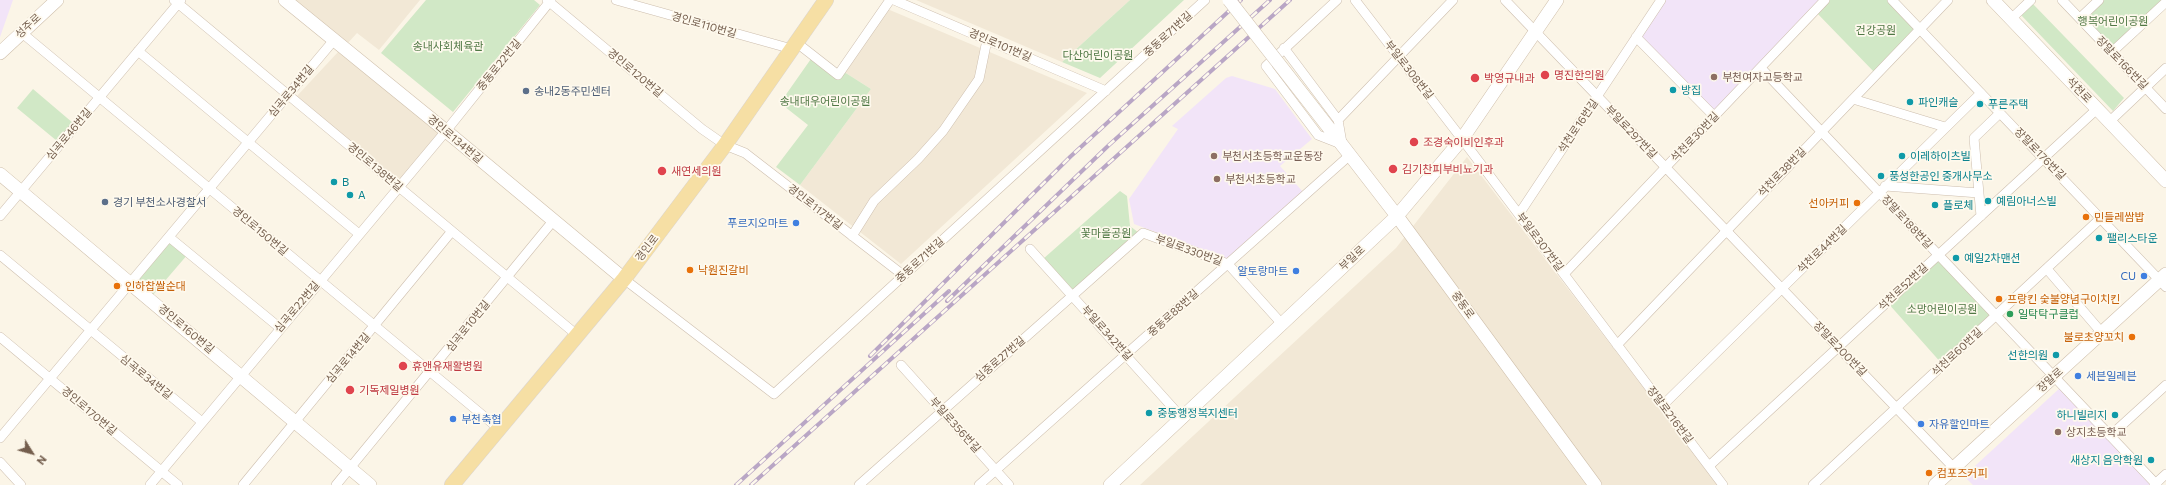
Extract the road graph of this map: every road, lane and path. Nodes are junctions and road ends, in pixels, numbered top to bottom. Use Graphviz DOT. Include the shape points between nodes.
graph roads {
  1 [pos="57,0"];
  2 [pos="285,0"];
  3 [pos="616,0"];
  4 [pos="826,0"];
  5 [pos="890,0"];
  6 [pos="894,0"];
  7 [pos="1205,0"];
  8 [pos="1229,0"];
  9 [pos="1338,0"];
  10 [pos="1355,0"];
  11 [pos="1453,0"];
  12 [pos="1505,0"];
  13 [pos="1557,0"];
  14 [pos="1661,0"];
  15 [pos="1825,0"];
  16 [pos="1892,0"];
  17 [pos="1948,0"];
  18 [pos="1993,0"];
  19 [pos="2031,0"];
  20 [pos="2062,0"];
  21 [pos="2099,0"];
  22 [pos="178,1"];
  23 [pos="549,1"];
  24 [pos="2166,2"];
  25 [pos="2080,18"];
  26 [pos="2012,19"];
  27 [pos="1920,28"];
  28 [pos="22,33"];
  29 [pos="1536,33"];
  30 [pos="1636,37"];
  31 [pos="334,40"];
  32 [pos="987,40"];
  33 [pos="794,46"];
  34 [pos="1284,48"];
  35 [pos="138,51"];
  36 [pos="2112,52"];
  37 [pos="0,53"];
  38 [pos="1399,57"];
  39 [pos="1761,68"];
  40 [pos="2166,68"];
  41 [pos="2145,88"];
  42 [pos="1106,91"];
  43 [pos="1981,93"];
  44 [pos="289,94"];
  45 [pos="99,97"];
  46 [pos="1597,97"];
  47 [pos="1853,99"];
  48 [pos="2098,109"];
  49 [pos="2166,109"];
  50 [pos="2000,113"];
  51 [pos="1714,116"];
  52 [pos="2109,122"];
  53 [pos="1333,124"];
  54 [pos="1945,127"];
  55 [pos="446,131"];
  56 [pos="1821,131"];
  57 [pos="1462,139"];
  58 [pos="249,142"];
  59 [pos="725,145"];
  60 [pos="1342,145"];
  61 [pos="1350,155"];
  62 [pos="2044,158"];
  63 [pos="1665,168"];
  64 [pos="0,174"];
  65 [pos="2166,181"];
  66 [pos="398,187"];
  67 [pos="210,189"];
  68 [pos="1882,189"];
  69 [pos="21,191"];
  70 [pos="1979,193"];
  71 [pos="1519,214"];
  72 [pos="0,216"];
  73 [pos="1397,216"];
  74 [pos="1981,216"];
  75 [pos="2101,218"];
  76 [pos="553,221"];
  77 [pos="452,231"];
  78 [pos="1726,231"];
  79 [pos="359,234"];
  80 [pos="1142,234"];
  81 [pos="852,236"];
  82 [pos="170,237"];
  83 [pos="1030,248"];
  84 [pos="0,255"];
  85 [pos="1938,255"];
  86 [pos="1228,264"];
  87 [pos="2047,269"];
  88 [pos="1564,274"];
  89 [pos="903,275"];
  90 [pos="508,277"];
  91 [pos="624,279"];
  92 [pos="2164,280"];
  93 [pos="320,281"];
  94 [pos="131,283"];
  95 [pos="1781,288"];
  96 [pos="1072,295"];
  97 [pos="1997,315"];
  98 [pos="1282,324"];
  99 [pos="375,326"];
  100 [pos="280,328"];
  101 [pos="90,331"];
  102 [pos="2102,333"];
  103 [pos="576,335"];
  104 [pos="0,337"];
  105 [pos="1617,344"];
  106 [pos="1838,347"];
  107 [pos="1126,354"];
  108 [pos="901,365"];
  109 [pos="430,372"];
  110 [pos="241,375"];
  111 [pos="2054,376"];
  112 [pos="50,379"];
  113 [pos="2166,385"];
  114 [pos="1663,405"];
  115 [pos="1896,408"];
  116 [pos="942,410"];
  117 [pos="1183,419"];
  118 [pos="202,422"];
  119 [pos="295,422"];
  120 [pos="498,428"];
  121 [pos="2110,436"];
  122 [pos="0,438"];
  123 [pos="0,462"];
  124 [pos="1709,466"];
  125 [pos="350,468"];
  126 [pos="1954,468"];
  127 [pos="996,470"];
  128 [pos="161,471"];
  129 [pos="2166,474"];
  130 [pos="21,485"];
  131 [pos="150,485"];
  132 [pos="178,485"];
  133 [pos="243,485"];
  134 [pos="336,485"];
  135 [pos="370,485"];
  136 [pos="452,485"];
  137 [pos="859,485"];
  138 [pos="979,485"];
  139 [pos="1009,485"];
  140 [pos="1110,485"];
  141 [pos="1595,485"];
  142 [pos="1723,485"];
  143 [pos="1813,485"];
  144 [pos="1935,485"];
  145 [pos="2156,485"];
  1 -- 28 [label="street, 성주로"];
  2 -- 31 [label="street, 경인로134번길"];
  3 -- 33 [label="street, 경인로110번길"];
  4 -- 33 [label="main road, 경인로"];
  5 -- 33 [label="street" via="838,75"];
  6 -- 32 [label="street, 경인로101번길"];
  7 -- 42 [label="street, 중동로71번길"];
  8 -- 53 [label="street, 중동로, bridge"];
  9 -- 34 [label="street"];
  10 -- 38 [label="street, 부일로308번길"];
  11 -- 38 [label="street"];
  12 -- 29 [label="street, 부일로297번길"];
  13 -- 29 [label="street, 부일로"];
  14 -- 30 [label="street, 석천로16번길"];
  15 -- 39 [label="street, 석천로30번길"];
  16 -- 27 [label="street, 장말로176번길"];
  17 -- 27 [label="street, 석천로38번길"];
  18 -- 26 [label="street, 석천로"];
  19 -- 26 [label="street"];
  20 -- 25 [label="street, 장말로166번길"];
  21 -- 25 [label="street"];
  22 -- 35 [label="street, 심곡로46번길"];
  22 -- 44 [label="street, 경인로138번길"];
  23 -- 55 [label="street, 중동로22번길"];
  23 -- 59 [label="street, 경인로120번길" via="702,129"];
  24 -- 36 [label="street"];
  25 -- 36 [label="street, 장말로166번길"];
  26 -- 48 [label="street, 석천로"];
  27 -- 43 [label="street, 장말로176번길"];
  27 -- 47 [label="street, 석천로38번길"];
  28 -- 37 [label="street, 성주로"];
  28 -- 45 [label="street, 경인로150번길"];
  29 -- 46 [label="street, 부일로297번길"];
  29 -- 57 [label="street, 부일로"];
  30 -- 46 [label="street, 석천로16번길"];
  30 -- 51 [label="street"];
  31 -- 44 [label="street, 심곡로34번길"];
  31 -- 55 [label="street, 경인로134번길"];
  32 -- 42 [label="street, 경인로101번길"];
  32 -- 81 [label="street" via="979,79 948,125 918,159 874,201"];
  33 -- 59 [label="main road, 경인로"];
  34 -- 53 [label="street"];
  34 -- 60 [label="street" via="1266,66 1318,135"];
  35 -- 45 [label="street, 심곡로46번길"];
  35 -- 58 [label="street"];
  36 -- 41 [label="street, 장말로166번길"];
  38 -- 53 [label="street"];
  38 -- 57 [label="street, 부일로308번길"];
  39 -- 51 [label="street, 석천로30번길"];
  39 -- 56 [label="street, 장말로188번길"];
  40 -- 41 [label="street"];
  41 -- 49 [label="street, 장말로166번길"];
  41 -- 52 [label="street"];
  42 -- 89 [label="street, 중동로71번길"];
  43 -- 50 [label="street, 장말로176번길"];
  43 -- 54 [label="street, 석천로44번길"];
  44 -- 58 [label="street, 심곡로34번길"];
  44 -- 66 [label="street, 경인로138번길"];
  45 -- 67 [label="street, 경인로150번길"];
  45 -- 69 [label="street, 심곡로46번길"];
  46 -- 63 [label="street, 부일로297번길"];
  46 -- 71 [label="street, 석천로16번길"];
  47 -- 54 [label="street"];
  47 -- 56 [label="street, 석천로38번길"];
  48 -- 52 [label="street, 석천로"];
  48 -- 62 [label="street, 석천로52번길"];
  50 -- 62 [label="street, 장말로176번길"];
  50 -- 70 [label="street" via="1974,138"];
  51 -- 63 [label="street, 석천로30번길"];
  52 -- 65 [label="street, 석천로"];
  53 -- 60 [label="street, 중동로"];
  54 -- 68 [label="street, 석천로44번길"];
  55 -- 66 [label="street, 심곡로22번길"];
  55 -- 76 [label="street, 경인로134번길"];
  56 -- 68 [label="street, 장말로188번길"];
  56 -- 78 [label="street, 석천로38번길"];
  57 -- 71 [label="street, 부일로307번길"];
  57 -- 73 [label="street, 부일로"];
  58 -- 67 [label="street, 심곡로34번길"];
  58 -- 79 [label="street"];
  59 -- 81 [label="street, 경인로117번길" via="745,153"];
  59 -- 91 [label="main road, 경인로"];
  60 -- 61 [label="street, 중동로"];
  61 -- 73 [label="street, 중동로"];
  61 -- 86 [label="street, 중동로88번길"];
  62 -- 74 [label="street, 석천로52번길"];
  62 -- 75 [label="street, 장말로176번길"];
  63 -- 78 [label="street, 부일로297번길"];
  63 -- 88 [label="street, 석천로30번길"];
  64 -- 69 [label="street, 경인로160번길"];
  66 -- 77 [label="street, 경인로138번길"];
  66 -- 79 [label="street, 심곡로22번길"];
  67 -- 82 [label="street, 심곡로34번길"];
  67 -- 93 [label="street, 경인로150번길"];
  68 -- 70 [label="street"];
  68 -- 85 [label="street, 장말로188번길"];
  68 -- 95 [label="street, 석천로44번길"];
  69 -- 72 [label="street, 심곡로46번길"];
  69 -- 94 [label="street, 경인로160번길"];
  70 -- 74 [label="street"];
  71 -- 88 [label="street, 부일로307번길"];
  73 -- 98 [label="street, 부일로"];
  73 -- 141 [label="street, 중동로"];
  74 -- 85 [label="street, 석천로52번길"];
  75 -- 87 [label="street, 석천로60번길"];
  75 -- 92 [label="street, 장말로176번길"];
  76 -- 90 [label="street, 심곡로10번길"];
  76 -- 91 [label="street, 경인로134번길"];
  77 -- 90 [label="street, 경인로138번길"];
  77 -- 99 [label="street, 심곡로14번길"];
  78 -- 95 [label="street, 장말로200번길"];
  78 -- 105 [label="street, 석천로38번길"];
  79 -- 93 [label="street, 심곡로22번길"];
  80 -- 86 [label="street, 부일로330번길"];
  80 -- 96 [label="street, 심중로27번길"];
  81 -- 89 [label="street, 경인로117번길"];
  82 -- 94 [label="street, 심곡로34번길"];
  82 -- 100 [label="street"];
  83 -- 96 [label="street, 부일로342번길"];
  84 -- 101 [label="street"];
  85 -- 97 [label="street, 장말로188번길"];
  85 -- 106 [label="street, 석천로52번길"];
  86 -- 98 [label="street, 부일로330번길"];
  86 -- 107 [label="street, 중동로88번길"];
  87 -- 97 [label="street, 석천로60번길"];
  87 -- 102 [label="street"];
  88 -- 105 [label="street, 부일로307번길"];
  89 -- 91 [label="street, 중동로71번길" via="774,394"];
  90 -- 103 [label="street, 경인로138번길"];
  90 -- 109 [label="street, 심곡로10번길"];
  91 -- 103 [label="main road, 경인로"];
  92 -- 102 [label="street, 장말로"];
  93 -- 99 [label="street, 경인로150번길"];
  93 -- 100 [label="street, 심곡로22번길"];
  94 -- 101 [label="street, 심곡로34번길"];
  94 -- 110 [label="street, 경인로160번길"];
  95 -- 106 [label="street, 장말로200번길"];
  95 -- 114 [label="street, 석천로44번길"];
  96 -- 107 [label="street, 부일로342번길"];
  96 -- 116 [label="street, 심중로27번길"];
  97 -- 111 [label="street, 장말로188번길"];
  97 -- 115 [label="street, 석천로60번길"];
  98 -- 117 [label="street, 부일로"];
  99 -- 109 [label="street, 경인로150번길"];
  99 -- 119 [label="street, 심곡로14번길"];
  100 -- 110 [label="street, 심곡로22번길"];
  101 -- 112 [label="street, 심곡로34번길"];
  101 -- 118 [label="street, 심곡로34번길"];
  102 -- 111 [label="street, 장말로"];
  103 -- 120 [label="main road, 경인로"];
  104 -- 112 [label="street, 경인로170번길"];
  105 -- 114 [label="street, 장말로216번길"];
  106 -- 115 [label="street, 장말로200번길"];
  106 -- 124 [label="street, 석천로52번길"];
  107 -- 117 [label="street, 부일로342번길"];
  107 -- 127 [label="street, 중동로88번길"];
  108 -- 116 [label="street, 부일로356번길"];
  109 -- 120 [label="street, 경인로150번길"];
  109 -- 125 [label="street, 심곡로10번길"];
  110 -- 118 [label="street, 심곡로22번길"];
  110 -- 119 [label="street, 경인로160번길"];
  111 -- 121 [label="street, 장말로188번길"];
  111 -- 126 [label="street, 장말로"];
  112 -- 122 [label="street, 심곡로34번길"];
  112 -- 128 [label="street, 경인로170번길"];
  113 -- 121 [label="street"];
  114 -- 124 [label="street, 장말로216번길"];
  115 -- 126 [label="street, 장말로200번길"];
  115 -- 143 [label="street, 석천로60번길"];
  116 -- 127 [label="street, 부일로356번길"];
  116 -- 137 [label="street, 심중로27번길"];
  117 -- 140 [label="street, 부일로"];
  118 -- 128 [label="street, 심곡로22번길"];
  119 -- 125 [label="street, 경인로160번길"];
  119 -- 133 [label="street, 심곡로14번길"];
  120 -- 136 [label="main road, 경인로"];
  121 -- 145 [label="street, 장말로188번길"];
  123 -- 130 [label="street"];
  124 -- 142 [label="street, 장말로216번길"];
  125 -- 134 [label="street, 심곡로10번길"];
  125 -- 135 [label="street, 경인로160번길"];
  126 -- 144 [label="street, 장말로"];
  127 -- 138 [label="street, 중동로88번길"];
  127 -- 139 [label="street, 부일로356번길"];
  128 -- 131 [label="street, 심곡로22번길"];
  128 -- 132 [label="street, 경인로170번길"];
  129 -- 145 [label="street"];
}
